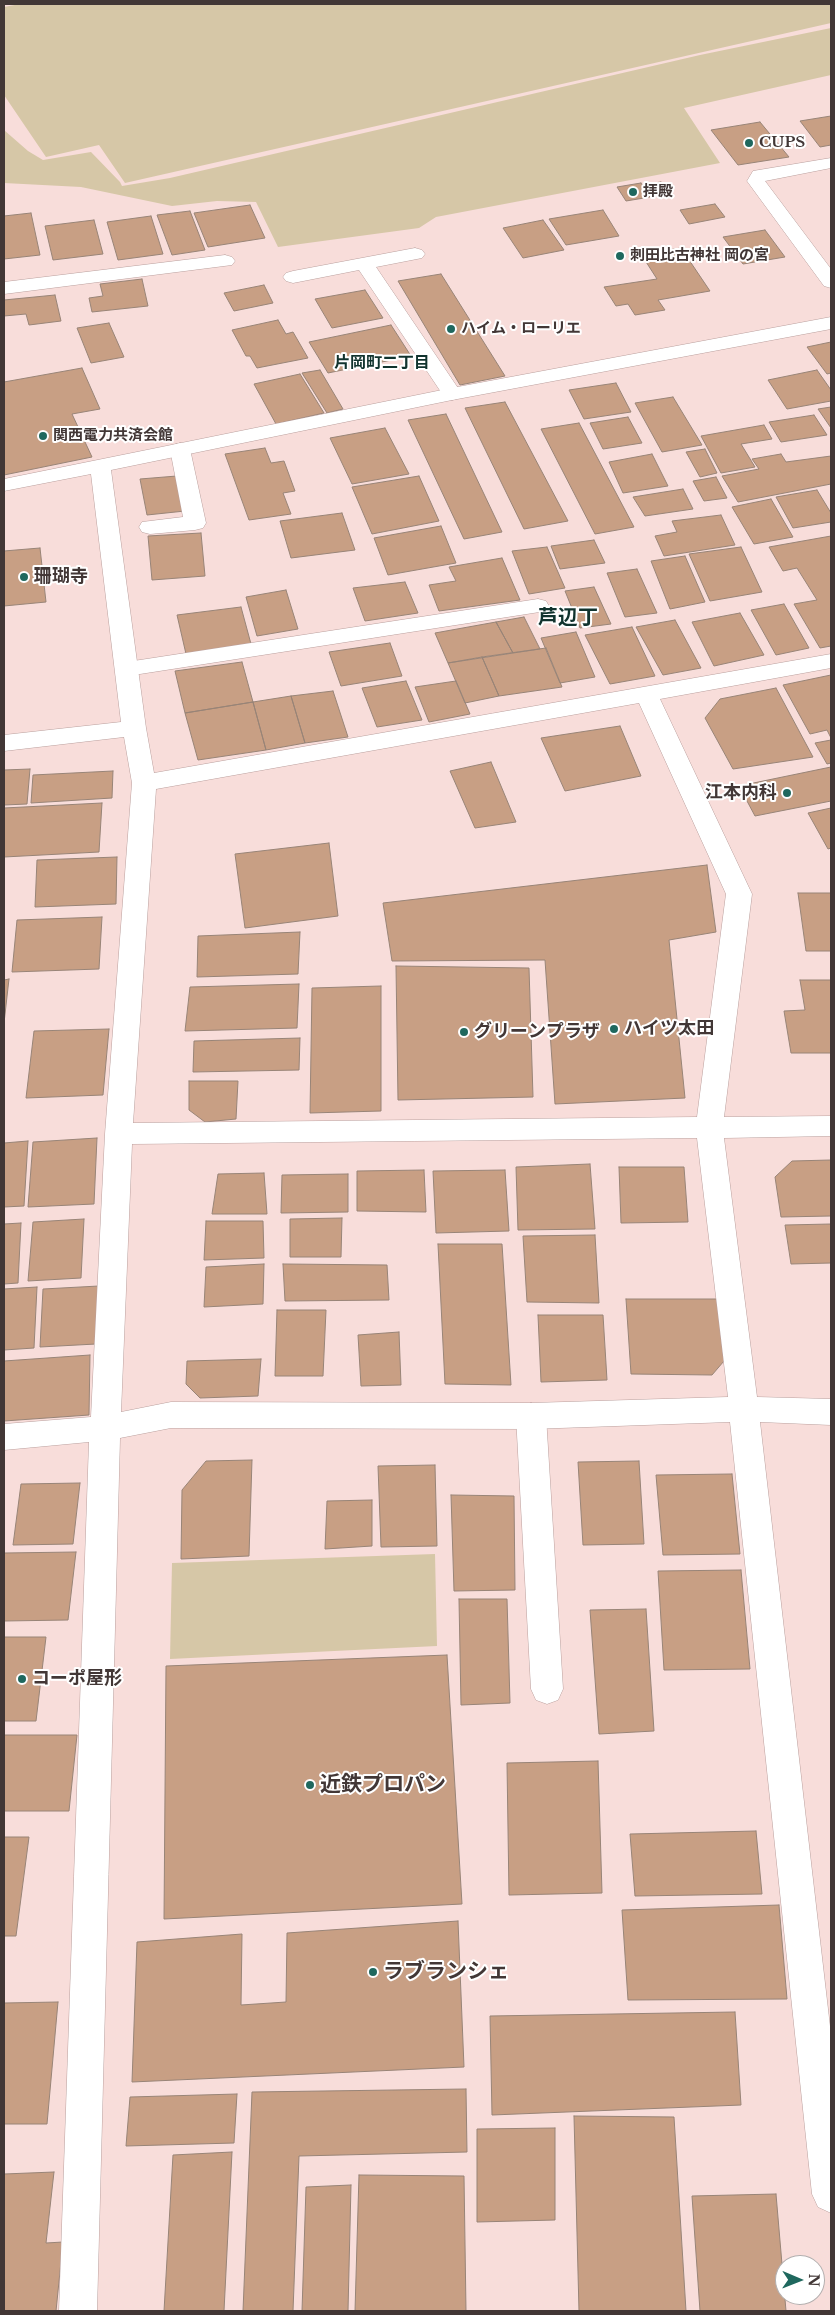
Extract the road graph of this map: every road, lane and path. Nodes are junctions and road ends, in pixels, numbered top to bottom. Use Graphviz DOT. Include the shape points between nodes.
graph roads {
  1 [pos="831,163"];
  2 [pos="416,254"];
  3 [pos="224,261"];
  4 [pos="364,264"];
  5 [pos="293,277"];
  6 [pos="831,282"];
  7 [pos="4,288"];
  8 [pos="831,323"];
  9 [pos="452,394"];
  10 [pos="180,449"];
  11 [pos="100,465"];
  12 [pos="4,485"];
  13 [pos="150,527"];
  14 [pos="538,606"];
  15 [pos="831,661"];
  16 [pos="127,669"];
  17 [pos="646,693"];
  18 [pos="134,728"];
  19 [pos="4,743"];
  20 [pos="144,783"];
  21 [pos="709,1126"];
  22 [pos="831,1126"];
  23 [pos="119,1134"];
  24 [pos="744,1409"];
  25 [pos="831,1412"];
  26 [pos="531,1416"];
  27 [pos="105,1428"];
  28 [pos="4,1437"];
  29 [pos="547,1689"];
  30 [pos="831,2194"];
  31 [pos="78,2311"];
  1 -- 6 [label="street" via="759,175 756,181"];
  2 -- 4 [label="street"];
  3 -- 7 [label="street"];
  4 -- 5 [label="street"];
  4 -- 9 [label="street"];
  8 -- 9 [label="street"];
  9 -- 10 [label="street"];
  10 -- 11 [label="street"];
  10 -- 13 [label="street" via="195,523"];
  11 -- 12 [label="street"];
  11 -- 16 [label="street"];
  14 -- 16 [label="street"];
  15 -- 17 [label="street"];
  16 -- 18 [label="street"];
  17 -- 20 [label="street"];
  17 -- 21 [label="street" via="739,894"];
  18 -- 19 [label="street"];
  18 -- 20 [label="street"];
  20 -- 23 [label="street"];
  21 -- 22 [label="street"];
  21 -- 23 [label="street"];
  21 -- 24 [label="street"];
  23 -- 27 [label="street"];
  24 -- 25 [label="street"];
  24 -- 26 [label="street"];
  24 -- 30 [label="street"];
  26 -- 27 [label="street" via="171,1414"];
  26 -- 29 [label="street"];
  27 -- 28 [label="street"];
  27 -- 31 [label="street"];
}
